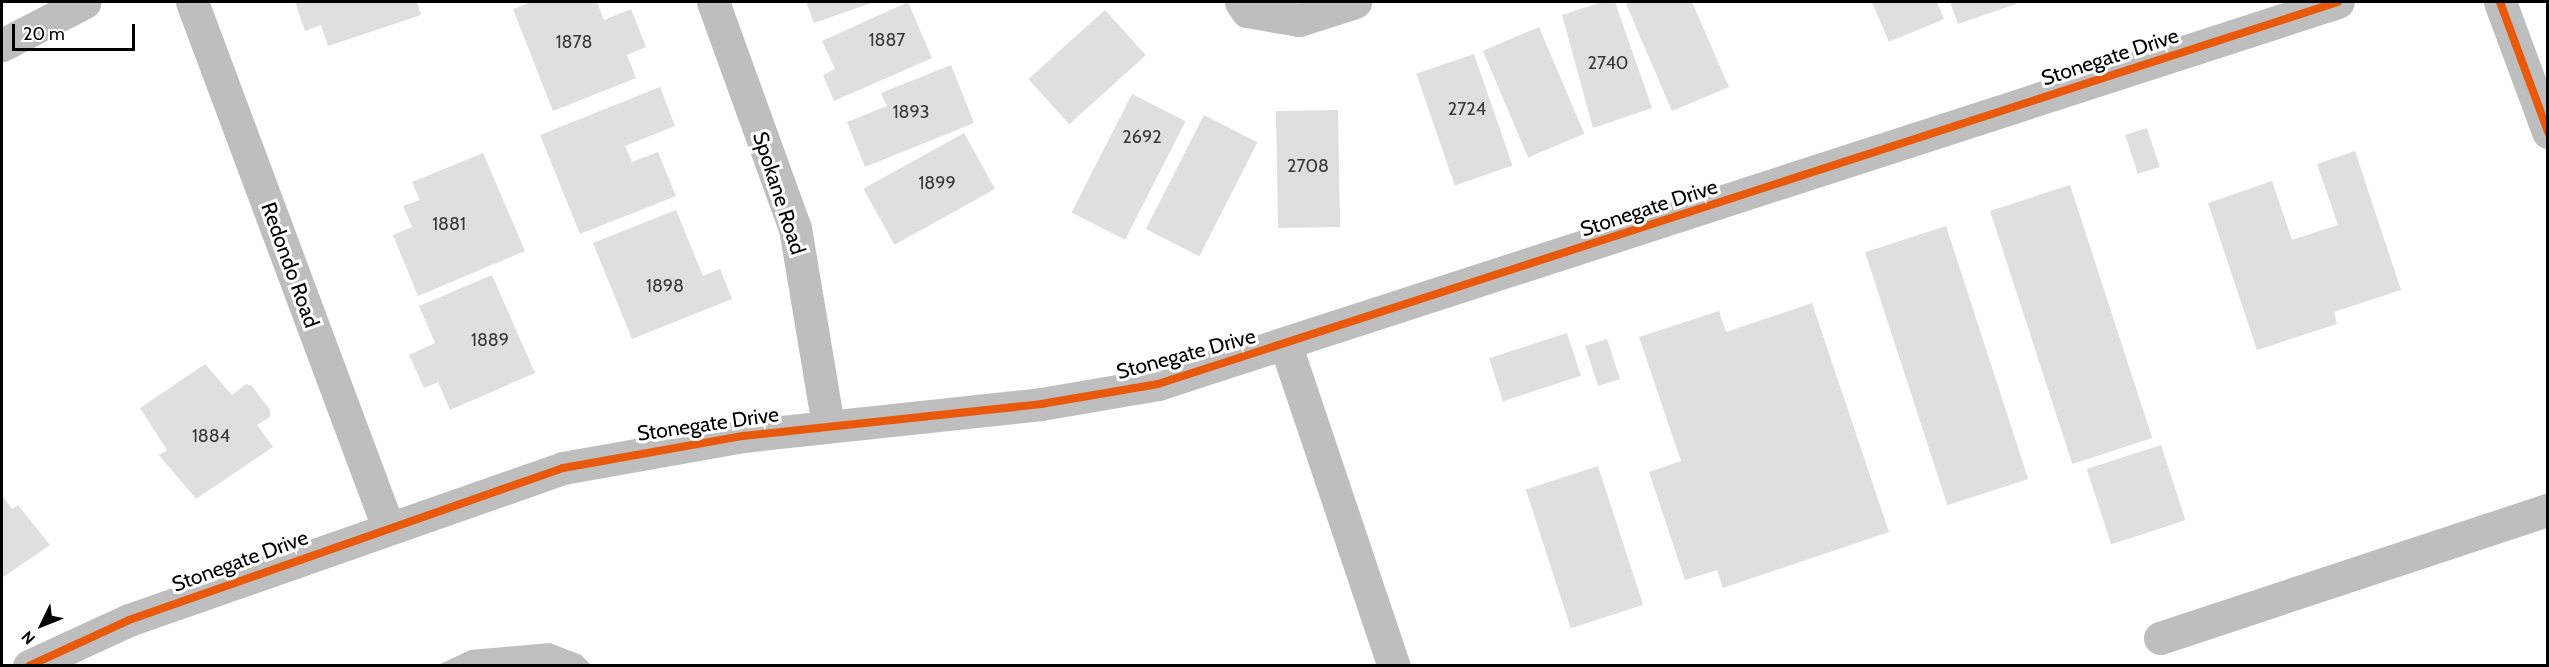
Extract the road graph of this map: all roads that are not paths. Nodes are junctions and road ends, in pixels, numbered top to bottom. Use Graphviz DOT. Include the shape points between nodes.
graph roads {
  1 [pos="85,2"];
  2 [pos="192,2"];
  3 [pos="712,2"];
  4 [pos="1241,2"];
  5 [pos="1355,2"];
  6 [pos="2338,2"];
  7 [pos="2500,2"];
  8 [pos="2,45"];
  9 [pos="2547,132"];
  10 [pos="1286,346"];
  11 [pos="828,426"];
  12 [pos="2547,510"];
  13 [pos="388,527"];
  14 [pos="2160,638"];
  15 [pos="29,666"];
  16 [pos="1394,666"];
  1 -- 8 [label="street"];
  2 -- 13 [label="street, Redondo Road"];
  3 -- 11 [label="street, Spokane Road" via="795,228"];
  4 -- 5 [label="street" via="1247,11 1299,20"];
  6 -- 10 [label="street, Stonegate Drive"];
  7 -- 9 [label="street"];
  10 -- 11 [label="street, Stonegate Drive" via="1146,386 1041,404"];
  10 -- 16 [label="street"];
  11 -- 13 [label="street, Stonegate Drive" via="607,456"];
  12 -- 14 [label="street"];
  13 -- 15 [label="street, Stonegate Drive" via="129,620"];
}
